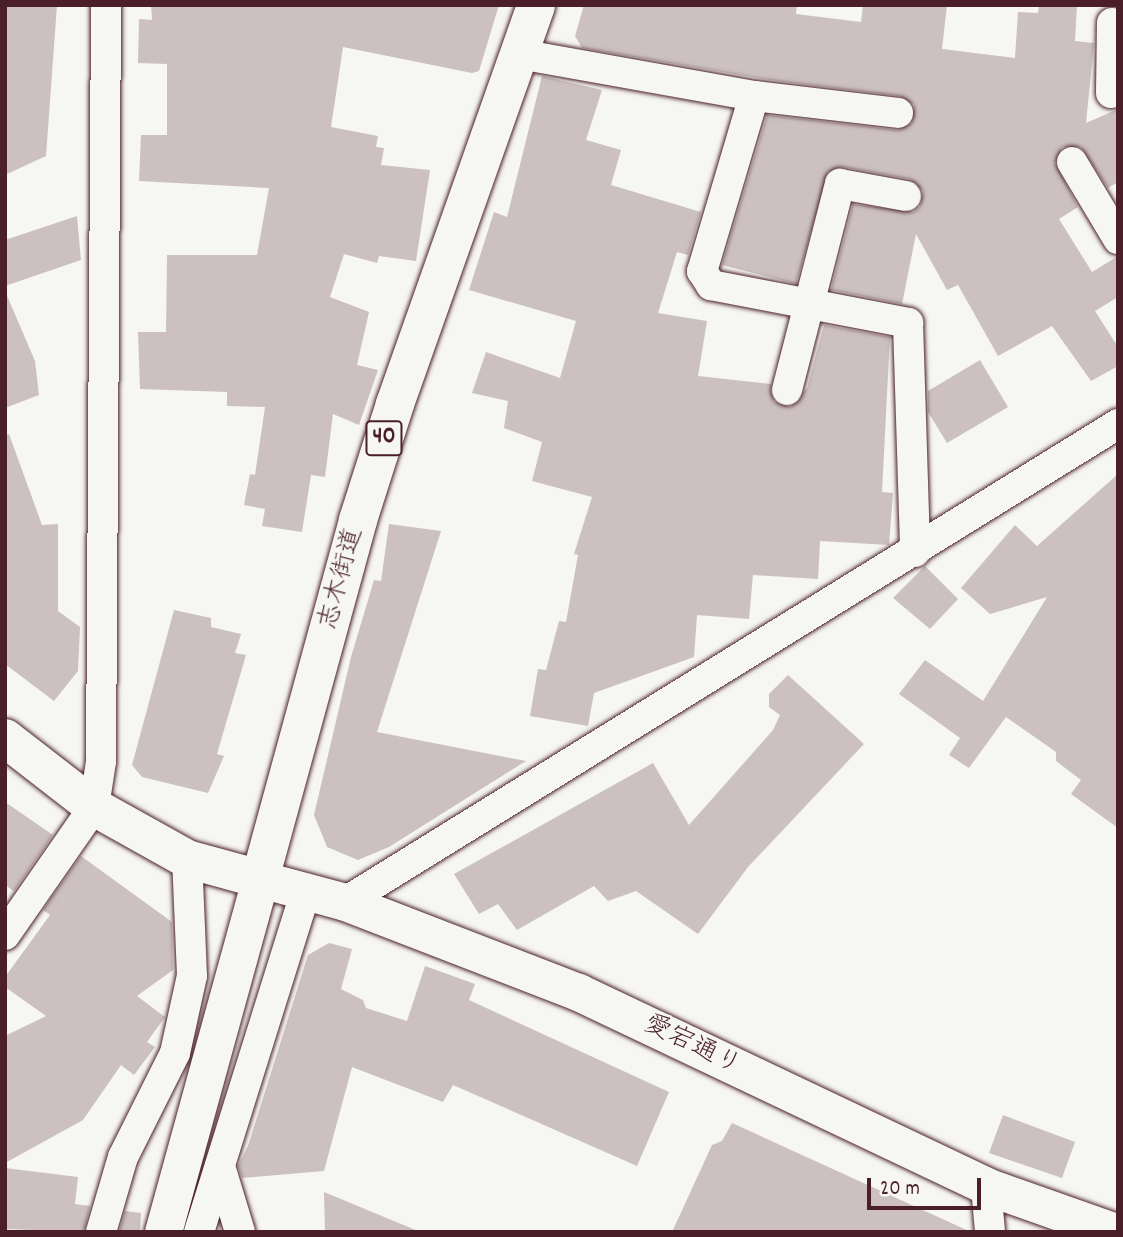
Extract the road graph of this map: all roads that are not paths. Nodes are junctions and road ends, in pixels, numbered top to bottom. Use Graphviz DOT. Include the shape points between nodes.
graph roads {
  1 [pos="106,5"];
  2 [pos="536,5"];
  3 [pos="1111,17"];
  4 [pos="519,54"];
  5 [pos="1111,93"];
  6 [pos="754,96"];
  7 [pos="898,113"];
  8 [pos="1072,162"];
  9 [pos="906,196"];
  10 [pos="1118,239"];
  11 [pos="806,304"];
  12 [pos="787,390"];
  13 [pos="1118,424"];
  14 [pos="915,552"];
  15 [pos="5,738"];
  16 [pos="94,807"];
  17 [pos="187,859"];
  18 [pos="260,880"];
  19 [pos="305,893"];
  20 [pos="345,902"];
  21 [pos="5,935"];
  22 [pos="220,1166"];
  23 [pos="986,1186"];
  24 [pos="101,1232"];
  25 [pos="163,1232"];
  26 [pos="199,1232"];
  27 [pos="240,1232"];
  28 [pos="990,1232"];
  29 [pos="1116,1232"];
  1 -- 16 [label="street" via="101,762"];
  2 -- 4 [label="main road, 志木街道 / 40"];
  3 -- 5 [label="street"];
  4 -- 6 [label="street"];
  4 -- 18 [label="main road, 志木街道 / 40" via="362,507"];
  6 -- 7 [label="street"];
  6 -- 11 [label="street" via="702,271 711,285"];
  8 -- 10 [label="street"];
  9 -- 11 [label="street" via="840,184"];
  11 -- 12 [label="street"];
  11 -- 14 [label="street" via="908,323"];
  13 -- 14 [label="street"];
  14 -- 20 [label="street" via="392,869"];
  15 -- 16 [label="main road"];
  16 -- 17 [label="main road"];
  16 -- 21 [label="street"];
  17 -- 18 [label="main road"];
  17 -- 24 [label="street" via="192,976 176,1053 123,1157"];
  18 -- 19 [label="street, 愛宕通り"];
  18 -- 25 [label="street"];
  19 -- 20 [label="street, 愛宕通り"];
  19 -- 22 [label="street"];
  20 -- 23 [label="street, 愛宕通り" via="578,992"];
  22 -- 26 [label="street"];
  22 -- 27 [label="street"];
  23 -- 28 [label="street"];
  23 -- 29 [label="street, 愛宕通り"];
}
